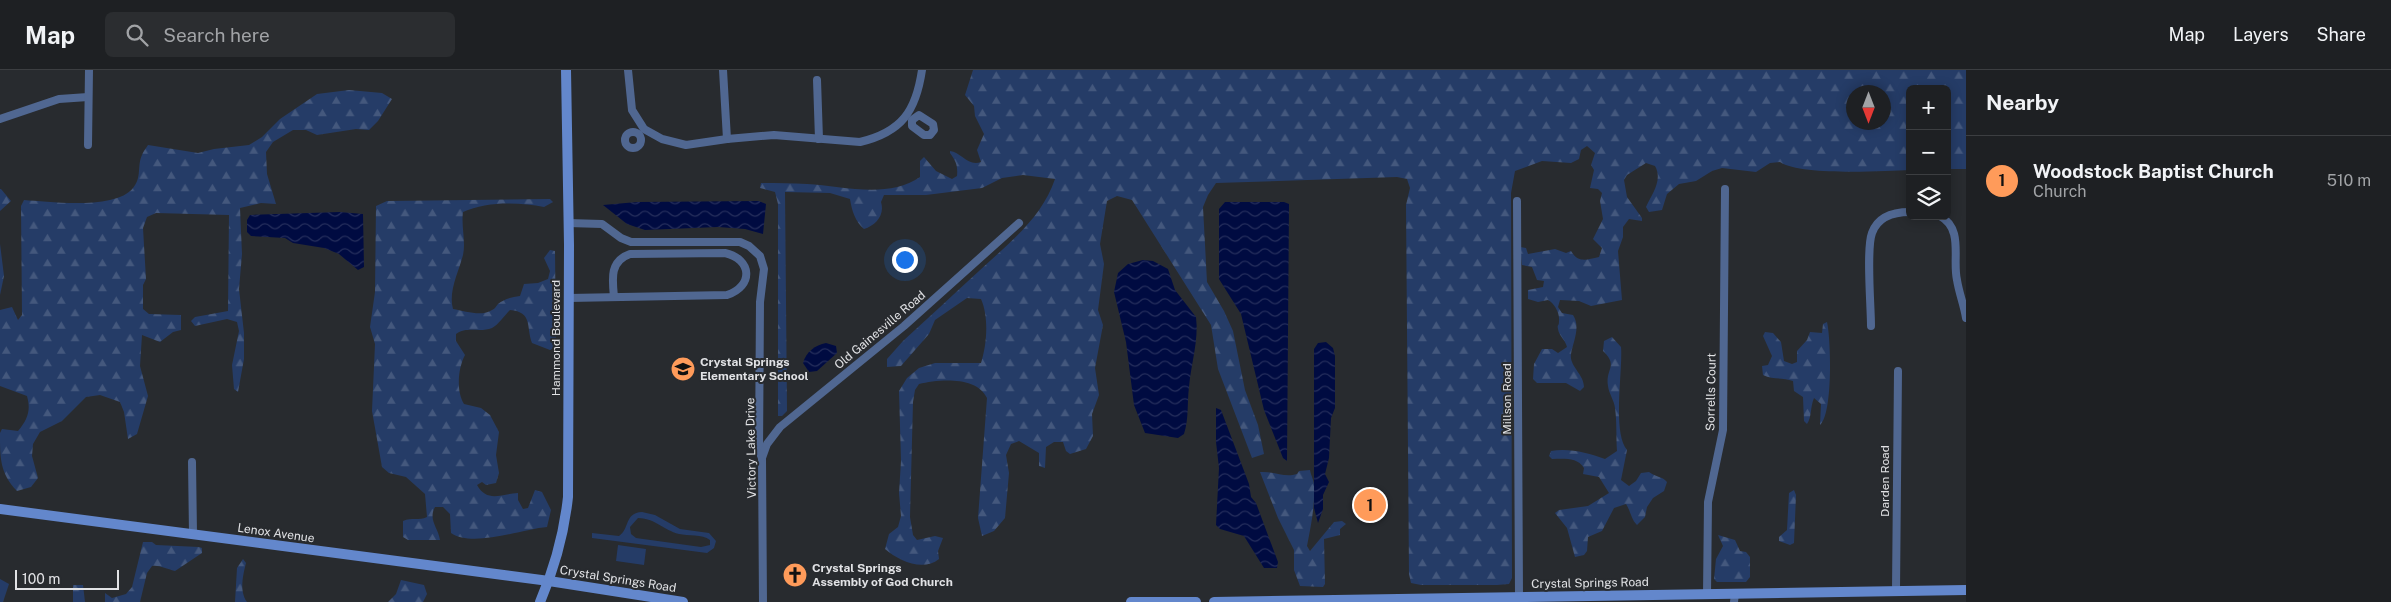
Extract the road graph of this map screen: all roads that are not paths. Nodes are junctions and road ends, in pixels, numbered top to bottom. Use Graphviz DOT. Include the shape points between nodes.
graph roads {
  1 [pos="90,70"];
  2 [pos="566,70"];
  3 [pos="628,70"];
  4 [pos="723,70"];
  5 [pos="922,70"];
  6 [pos="817,80"];
  7 [pos="88,97"];
  8 [pos="0,119"];
  9 [pos="727,139"];
  10 [pos="818,139"];
  11 [pos="88,144"];
  12 [pos="1725,189"];
  13 [pos="1517,202"];
  14 [pos="1906,212"];
  15 [pos="1944,220"];
  16 [pos="568,223"];
  17 [pos="1019,223"];
  18 [pos="614,297"];
  19 [pos="569,298"];
  20 [pos="1966,318"];
  21 [pos="1871,326"];
  22 [pos="1898,371"];
  23 [pos="762,458"];
  24 [pos="192,462"];
  25 [pos="0,509"];
  26 [pos="193,534"];
  27 [pos="549,581"];
  28 [pos="1966,590"];
  29 [pos="1896,591"];
  30 [pos="1707,594"];
  31 [pos="1519,597"];
  32 [pos="1816,597"];
  33 [pos="1734,598"];
  34 [pos="540,602"];
  35 [pos="683,602"];
  36 [pos="763,602"];
  37 [pos="1131,602"];
  38 [pos="1196,602"];
  39 [pos="1216,602"];
  1 -- 7 [label="street"];
  2 -- 16 [label="street, Hammond Boulevard"];
  3 -- 9 [label="street" via="629,102 641,131 679,144 705,144"];
  4 -- 9 [label="street"];
  5 -- 10 [label="street" via="911,115 895,126 860,142"];
  6 -- 10 [label="street"];
  7 -- 8 [label="street" via="59,98"];
  7 -- 11 [label="street"];
  9 -- 10 [label="street" via="774,135"];
  12 -- 30 [label="street, Sorrells Court" via="1723,430 1708,502"];
  13 -- 31 [label="street, Millson Road"];
  14 -- 21 [label="street" via="1890,214 1872,233"];
  15 -- 20 [label="street" via="1955,236 1956,279"];
  16 -- 19 [label="street, Hammond Boulevard"];
  16 -- 23 [label="street, Victory Lake Drive" via="602,224 631,242 740,242 760,256 764,269 760,302 759,451"];
  17 -- 23 [label="street, Old Gainesville Road" via="904,326 780,426 767,444"];
  18 -- 18 [label="street" via="727,295 743,286 746,269 735,255 725,253 630,254 617,261 612,273"];
  18 -- 19 [label="street"];
  19 -- 27 [label="street, Hammond Boulevard" via="568,497 563,535"];
  22 -- 29 [label="street, Darden Road"];
  23 -- 36 [label="street, Victory Lake Drive"];
  24 -- 26 [label="street"];
  25 -- 26 [label="street, Lenox Avenue"];
  26 -- 27 [label="street, Lenox Avenue"];
  27 -- 34 [label="street, Hammond Boulevard"];
  27 -- 35 [label="street, Crystal Springs Road"];
  28 -- 29 [label="street, Crystal Springs Road"];
  29 -- 32 [label="street, Crystal Springs Road"];
  30 -- 31 [label="street, Crystal Springs Road"];
  30 -- 33 [label="street, Crystal Springs Road"];
  31 -- 39 [label="street, Crystal Springs Road"];
  32 -- 33 [label="street, Crystal Springs Road"];
  37 -- 38 [label="street"];
}
